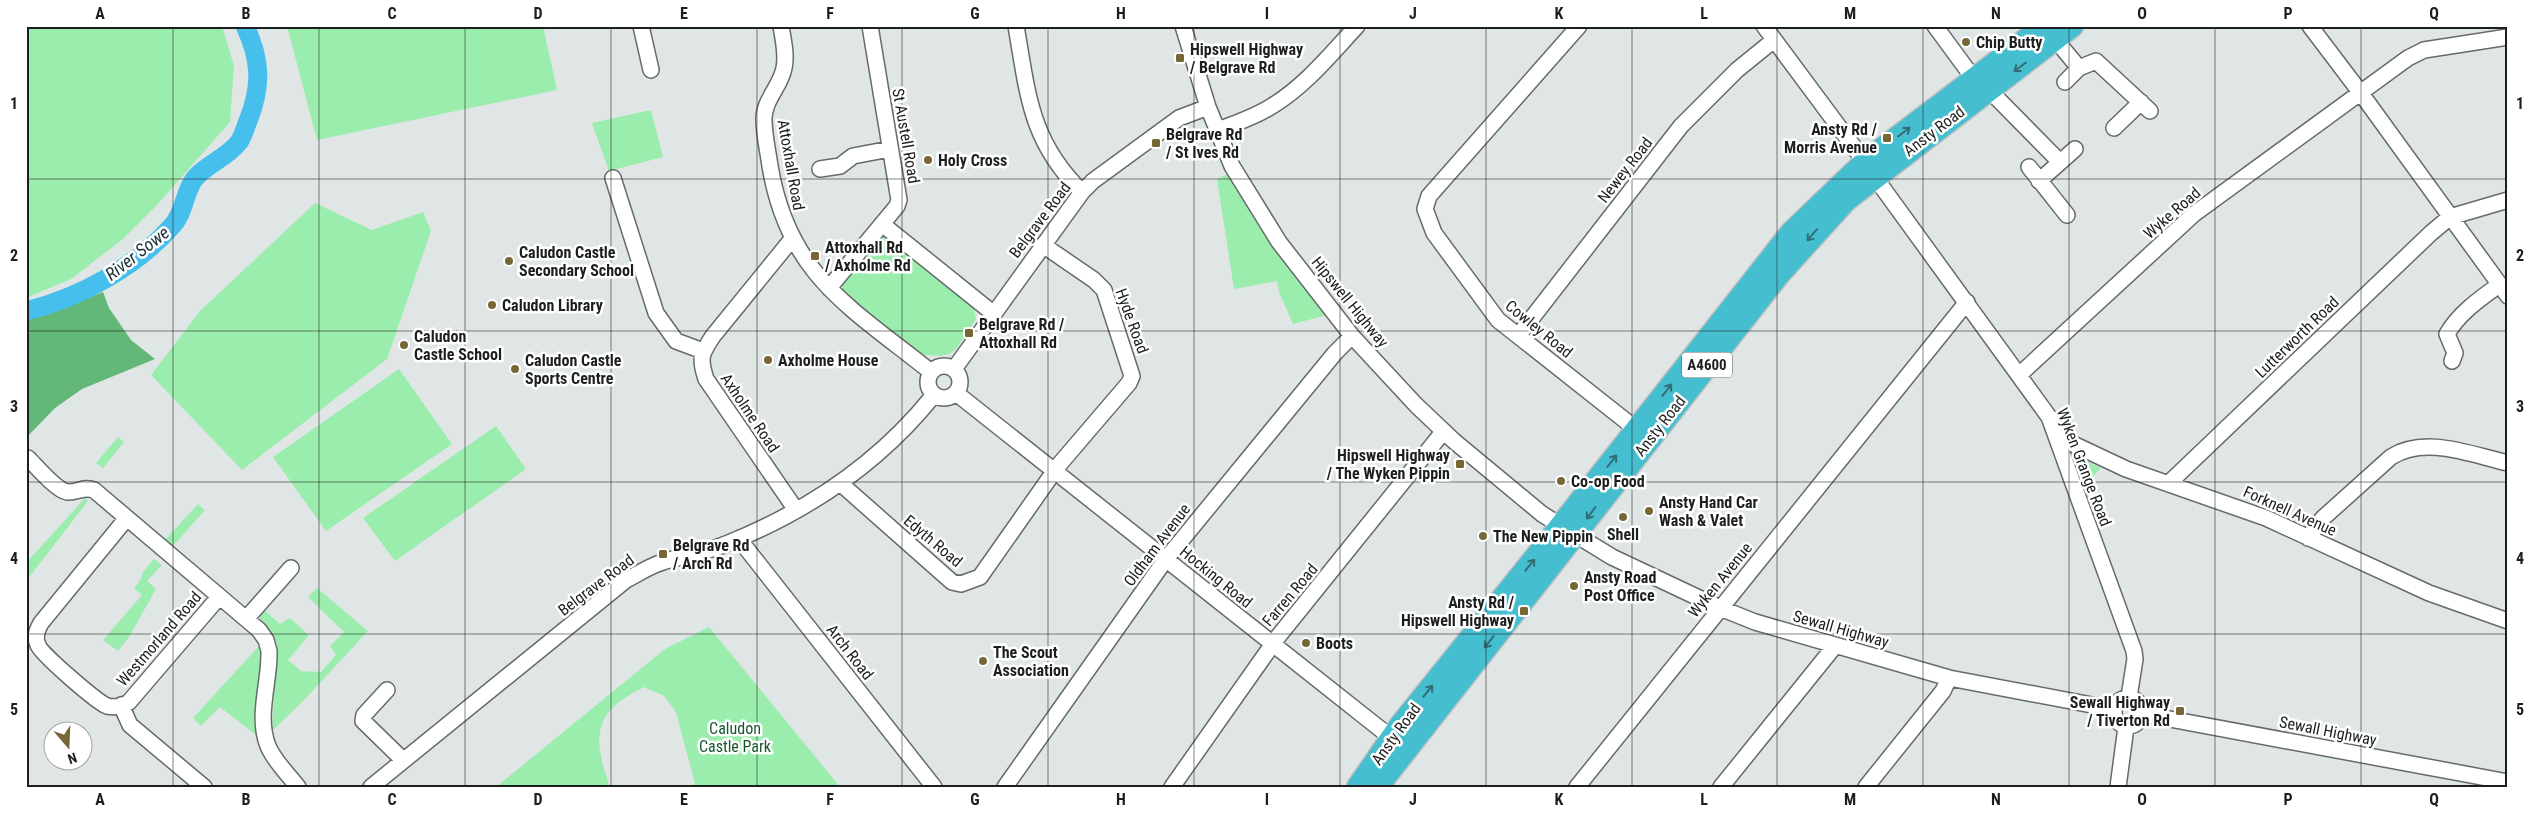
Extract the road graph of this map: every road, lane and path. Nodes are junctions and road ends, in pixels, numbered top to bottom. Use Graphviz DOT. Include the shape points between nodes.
graph roads {
  1 [pos="641,26"];
  2 [pos="781,26"];
  3 [pos="870,26"];
  4 [pos="1016,26"];
  5 [pos="1183,26"];
  6 [pos="1357,26"];
  7 [pos="1579,26"];
  8 [pos="1764,26"];
  9 [pos="1935,26"];
  10 [pos="2310,26"];
  11 [pos="2057,31"];
  12 [pos="2508,36"];
  13 [pos="1774,40"];
  14 [pos="2079,68"];
  15 [pos="651,70"];
  16 [pos="2065,82"];
  17 [pos="1982,84"];
  18 [pos="2360,92"];
  19 [pos="1208,107"];
  20 [pos="2114,128"];
  21 [pos="1218,130"];
  22 [pos="890,149"];
  23 [pos="2075,149"];
  24 [pos="2060,162"];
  25 [pos="2028,167"];
  26 [pos="1870,169"];
  27 [pos="820,170"];
  28 [pos="613,178"];
  29 [pos="2039,180"];
  30 [pos="1082,192"];
  31 [pos="2508,200"];
  32 [pos="2067,215"];
  33 [pos="2450,217"];
  34 [pos="882,224"];
  35 [pos="792,239"];
  36 [pos="1043,245"];
  37 [pos="829,288"];
  38 [pos="2504,291"];
  39 [pos="1967,302"];
  40 [pos="994,314"];
  41 [pos="1352,336"];
  42 [pos="1518,336"];
  43 [pos="703,351"];
  44 [pos="2452,361"];
  45 [pos="954,369"];
  46 [pos="931,372"];
  47 [pos="2019,375"];
  48 [pos="956,393"];
  49 [pos="933,396"];
  50 [pos="1636,428"];
  51 [pos="1443,432"];
  52 [pos="2056,436"];
  53 [pos="28,458"];
  54 [pos="2508,463"];
  55 [pos="1054,471"];
  56 [pos="840,483"];
  57 [pos="2168,484"];
  58 [pos="796,510"];
  59 [pos="126,519"];
  60 [pos="1568,532"];
  61 [pos="2308,538"];
  62 [pos="739,539"];
  63 [pos="1166,559"];
  64 [pos="291,568"];
  65 [pos="219,597"];
  66 [pos="1720,608"];
  67 [pos="246,620"];
  68 [pos="2508,621"];
  69 [pos="31,634"];
  70 [pos="1272,644"];
  71 [pos="1834,647"];
  72 [pos="1949,678"];
  73 [pos="387,690"];
  74 [pos="2129,697"];
  75 [pos="121,706"];
  76 [pos="2113,709"];
  77 [pos="2143,714"];
  78 [pos="2126,727"];
  79 [pos="1394,740"];
  80 [pos="403,760"];
  81 [pos="2508,782"];
  82 [pos="204,787"];
  83 [pos="298,787"];
  84 [pos="371,787"];
  85 [pos="934,787"];
  86 [pos="1005,787"];
  87 [pos="1172,787"];
  88 [pos="1358,787"];
  89 [pos="1377,787"];
  90 [pos="1577,787"];
  91 [pos="1721,787"];
  92 [pos="1866,787"];
  93 [pos="2118,787"];
  1 -- 15 [label="street"];
  2 -- 35 [label="street, Attoxhall Road" via="784,68 765,109 764,124 777,202"];
  3 -- 22 [label="street, St Austell Road"];
  4 -- 30 [label="street" via="1030,110 1060,168"];
  5 -- 19 [label="street, Hipswell Highway"];
  6 -- 21 [label="street" via="1292,93 1270,107"];
  7 -- 42 [label="street, Cowley Road" via="1429,196 1426,212 1434,233 1490,311"];
  8 -- 13 [label="street, Wyken Grange Road"];
  9 -- 17 [label="street"];
  10 -- 18 [label="street"];
  11 -- 14 [label="street"];
  11 -- 17 [label="highway, Ansty Road / A4600"];
  12 -- 18 [label="street, Wyke Road" via="2418,52"];
  13 -- 26 [label="street, Wyken Grange Road"];
  13 -- 42 [label="street, Newey Road" via="1737,70 1681,126"];
  14 -- 16 [label="street"];
  14 -- 20 [label="street" via="2096,60 2146,107"];
  17 -- 24 [label="street"];
  17 -- 26 [label="highway, Ansty Road / A4600"];
  18 -- 33 [label="street"];
  18 -- 47 [label="street, Wyke Road" via="2194,214"];
  19 -- 21 [label="street, Hipswell Highway"];
  19 -- 30 [label="street, Belgrave Road" via="1179,118"];
  21 -- 41 [label="street, Hipswell Highway" via="1232,166 1263,219"];
  22 -- 27 [label="street" via="853,156 840,166"];
  22 -- 34 [label="street, St Austell Road" via="899,200"];
  23 -- 24 [label="street"];
  24 -- 29 [label="street"];
  25 -- 29 [label="street"];
  26 -- 39 [label="street, Wyken Grange Road"];
  50 -- 26 [label="highway, Ansty Road / A4600, one-way" via="1791,233"];
  26 -- 60 [label="highway, Ansty Road / A4600, one-way" via="1783,269"];
  28 -- 43 [label="street" via="656,313 676,341"];
  29 -- 32 [label="street"];
  30 -- 36 [label="street, Belgrave Road"];
  31 -- 33 [label="street"];
  33 -- 38 [label="street"];
  33 -- 57 [label="street, Lutterworth Road"];
  34 -- 37 [label="street, St Austell Road"];
  34 -- 40 [label="street"];
  35 -- 37 [label="street, Attoxhall Road" via="808,266"];
  35 -- 43 [label="street"];
  36 -- 40 [label="street, Belgrave Road"];
  36 -- 55 [label="street, Hyde Road" via="1104,290 1132,376 1129,384"];
  37 -- 46 [label="street, Attoxhall Road"];
  38 -- 44 [label="street" via="2475,303 2451,328 2447,334 2454,353"];
  39 -- 47 [label="street, Wyken Grange Road"];
  39 -- 66 [label="street, Wyken Avenue"];
  40 -- 45 [label="street, Belgrave Road"];
  41 -- 51 [label="street, Hipswell Highway"];
  41 -- 63 [label="street, Oldham Avenue" via="1335,352"];
  42 -- 50 [label="street, Cowley Road"];
  43 -- 58 [label="street, Axholme Road" via="701,364 706,379"];
  45 -- 46 [label="street" via="944,366"];
  45 -- 48 [label="street" via="960,380"];
  46 -- 49 [label="street" via="927,384"];
  47 -- 52 [label="street, Wyken Grange Road" via="2046,411"];
  48 -- 49 [label="street" via="943,399"];
  48 -- 55 [label="street, Hocking Road"];
  49 -- 56 [label="street, Belgrave Road" via="884,448"];
  60 -- 50 [label="highway, Ansty Road / A4600, one-way"];
  51 -- 60 [label="street, Hipswell Highway"];
  51 -- 70 [label="street, Farren Road"];
  52 -- 57 [label="street, Forknell Avenue" via="2126,469"];
  52 -- 74 [label="street, Wyken Grange Road" via="2134,651"];
  53 -- 59 [label="street, Westmorland Road" via="62,490 91,489"];
  54 -- 61 [label="street" via="2444,449 2416,447 2402,451 2391,457 2323,518"];
  55 -- 56 [label="street, Edyth Road" via="980,577 961,584 952,582"];
  55 -- 63 [label="street, Hocking Road"];
  56 -- 58 [label="street, Belgrave Road"];
  57 -- 61 [label="street, Forknell Avenue" via="2242,508"];
  58 -- 62 [label="street, Belgrave Road"];
  59 -- 65 [label="street, Westmorland Road"];
  59 -- 69 [label="street, Westmorland Road"];
  60 -- 66 [label="street, Sewall Highway" via="1612,557"];
  60 -- 79 [label="highway, Ansty Road / A4600"];
  61 -- 68 [label="street, Forknell Avenue" via="2429,592"];
  62 -- 80 [label="street, Belgrave Road" via="660,563 626,580"];
  62 -- 85 [label="street, Arch Road"];
  63 -- 70 [label="street, Hocking Road"];
  63 -- 86 [label="street, Oldham Avenue"];
  64 -- 67 [label="street"];
  65 -- 67 [label="street, Westmorland Road"];
  65 -- 75 [label="street, Westmorland Road" via="132,699"];
  66 -- 71 [label="street, Sewall Highway"];
  66 -- 90 [label="street, Wyken Avenue"];
  67 -- 83 [label="street, Westmorland Road" via="263,635 269,651 264,720 268,746"];
  69 -- 75 [label="street, Westmorland Road" via="44,654 106,706"];
  70 -- 79 [label="street, Hocking Road"];
  70 -- 87 [label="street, Farren Road"];
  71 -- 72 [label="street, Sewall Highway"];
  71 -- 91 [label="street"];
  72 -- 76 [label="street, Sewall Highway"];
  72 -- 92 [label="street" via="1943,691"];
  73 -- 80 [label="street" via="363,720"];
  74 -- 76 [label="street" via="2119,701"];
  74 -- 77 [label="street" via="2138,703"];
  75 -- 82 [label="street" via="130,725"];
  76 -- 78 [label="street" via="2117,722"];
  77 -- 78 [label="street" via="2138,723"];
  77 -- 81 [label="street, Sewall Highway"];
  78 -- 93 [label="street"];
  79 -- 88 [label="highway, Ansty Road / A4600"];
  79 -- 89 [label="highway, Ansty Road / A4600"];
  80 -- 84 [label="street, Belgrave Road"];
}
